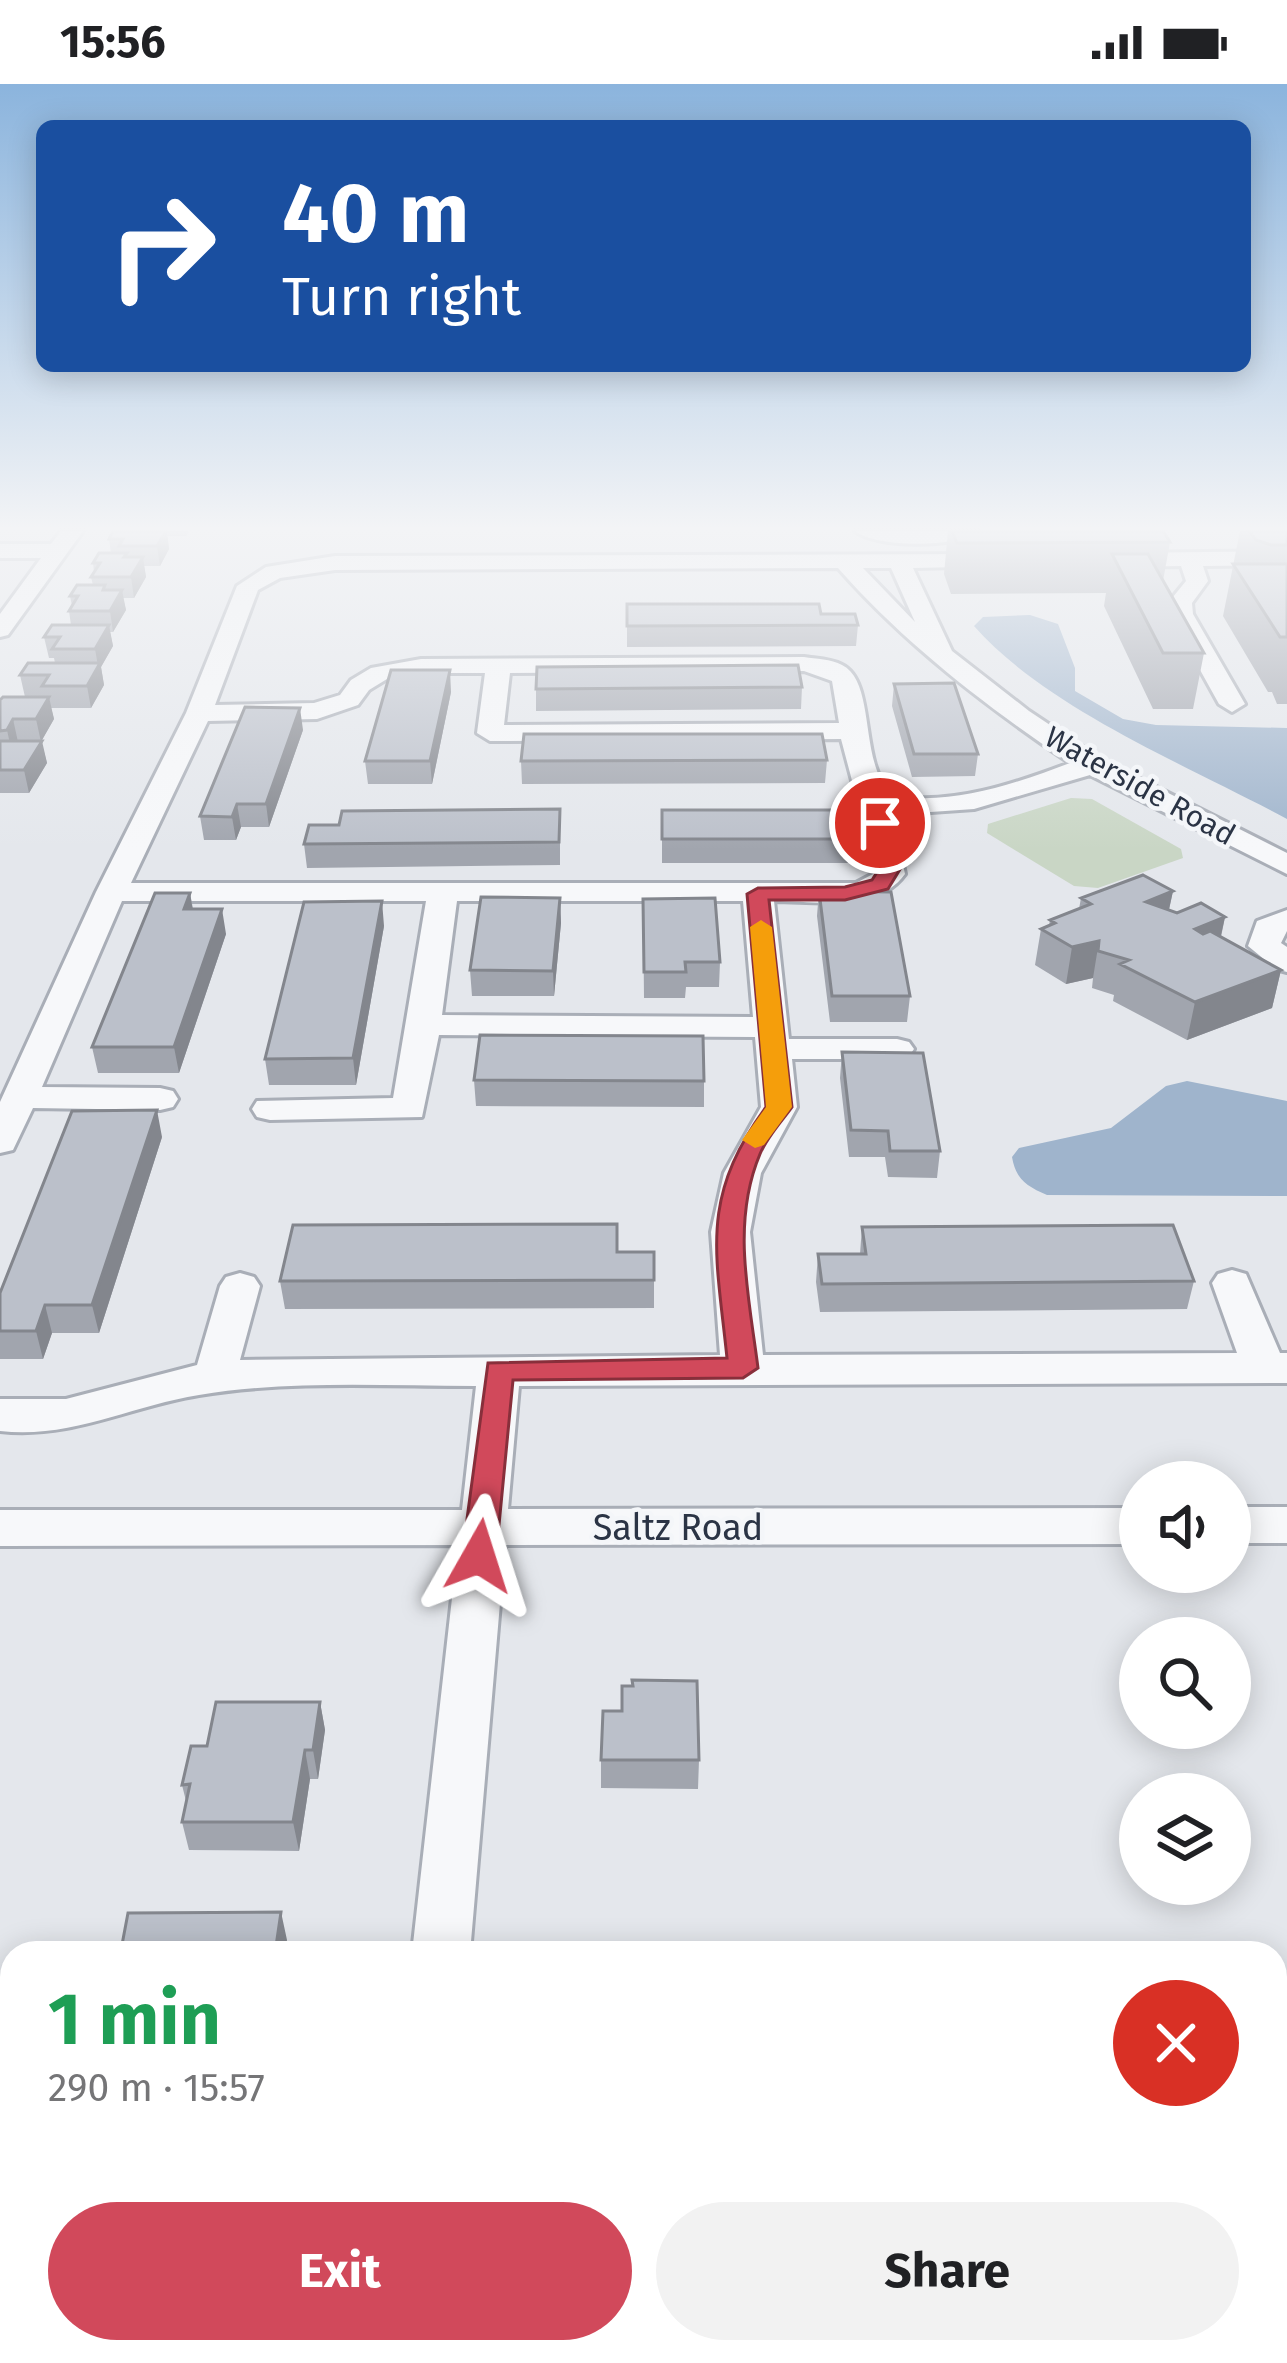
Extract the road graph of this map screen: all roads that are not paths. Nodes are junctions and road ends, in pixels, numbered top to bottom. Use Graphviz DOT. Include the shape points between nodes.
graph roads {
  1 [pos="228,637"];
  2 [pos="920,637"];
  3 [pos="934,637"];
  4 [pos="1194,637"];
  5 [pos="942,655"];
  6 [pos="499,665"];
  7 [pos="1232,704"];
  8 [pos="199,713"];
  9 [pos="855,731"];
  10 [pos="1090,765"];
  11 [pos="895,805"];
  12 [pos="1287,865"];
  13 [pos="111,892"];
  14 [pos="443,893"];
  15 [pos="758,894"];
  16 [pos="1287,919"];
  17 [pos="1287,962"];
  18 [pos="424,1025"];
  19 [pos="772,1038"];
  20 [pos="897,1049"];
  21 [pos="20,1097"];
  22 [pos="160,1099"];
  23 [pos="270,1109"];
  24 [pos="0,1142"];
  25 [pos="1232,1283"];
  26 [pos="240,1286"];
  27 [pos="743,1368"];
  28 [pos="1276,1368"];
  29 [pos="499,1370"];
  30 [pos="214,1379"];
  31 [pos="0,1415"];
  32 [pos="1287,1525"];
  33 [pos="1119,1526"];
  34 [pos="1251,1526"];
  35 [pos="0,1528"];
  36 [pos="482,1528"];
  37 [pos="442,1941"];
  1 -- 8 [label="street"];
  2 -- 5 [label="street, Waterside Road"];
  3 -- 5 [label="street, Waterside Road"];
  4 -- 7 [label="street"];
  5 -- 10 [label="street, Waterside Road"];
  6 -- 8 [label="street" via="392,670 317,711"];
  6 -- 9 [label="street" via="823,666 844,678"];
  6 -- 9 [label="street" via="490,733"];
  8 -- 13 [label="street"];
  9 -- 11 [label="street" via="868,788"];
  10 -- 11 [label="street" via="959,804"];
  10 -- 12 [label="street, Waterside Road"];
  11 -- 15 [label="street" via="880,823 891,866 880,884 845,894"];
  13 -- 14 [label="street"];
  13 -- 21 [label="street"];
  14 -- 15 [label="street"];
  14 -- 18 [label="street"];
  15 -- 19 [label="street"];
  16 -- 17 [label="street" via="1268,928 1264,946"];
  18 -- 19 [label="street"];
  18 -- 23 [label="street" via="409,1109"];
  19 -- 20 [label="street"];
  19 -- 27 [label="street" via="779,1107 748,1150 729,1242"];
  21 -- 22 [label="street"];
  21 -- 24 [label="street"];
  25 -- 28 [label="street"];
  26 -- 30 [label="street"];
  27 -- 28 [label="street"];
  27 -- 29 [label="street"];
  29 -- 30 [label="street"];
  29 -- 36 [label="street"];
  30 -- 31 [label="street" via="94,1411 28,1420"];
  32 -- 34 [label="street"];
  33 -- 36 [label="street, Saltz Road"];
  35 -- 36 [label="street, Saltz Road"];
  36 -- 37 [label="street"];
}
